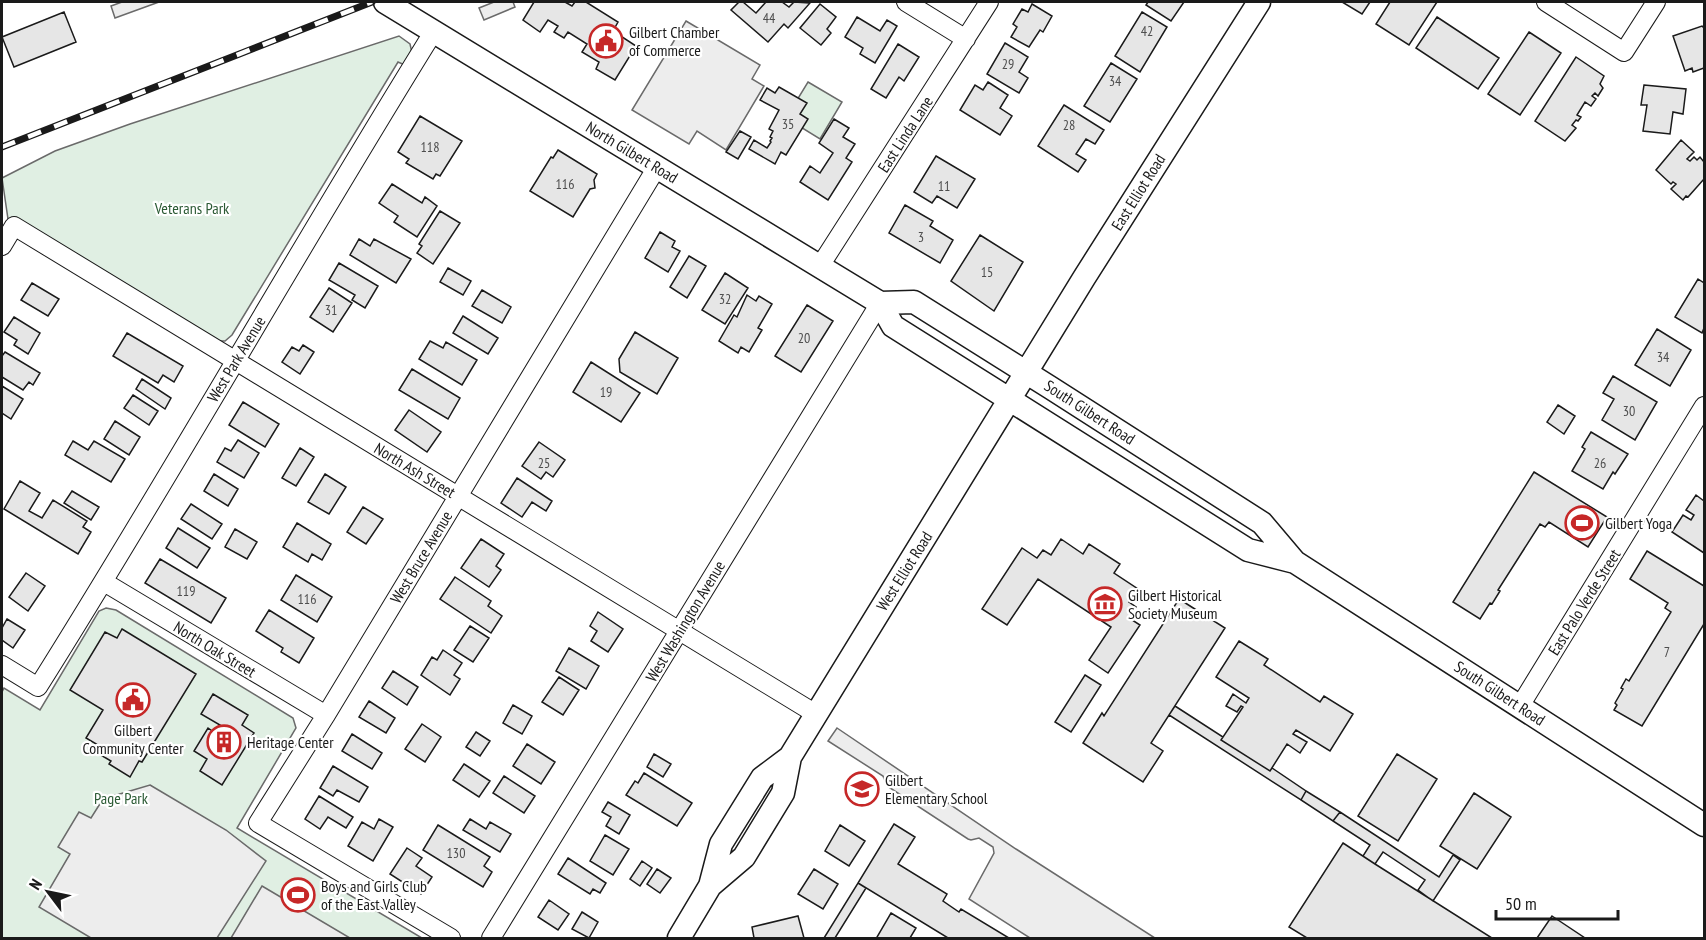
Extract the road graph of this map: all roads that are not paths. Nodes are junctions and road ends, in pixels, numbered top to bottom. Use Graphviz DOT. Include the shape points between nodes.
graph roads {
  1 [pos="384,2"];
  2 [pos="906,2"];
  3 [pos="989,2"];
  4 [pos="1259,2"];
  5 [pos="1546,2"];
  6 [pos="1656,2"];
  7 [pos="434,31"];
  8 [pos="966,39"];
  9 [pos="657,167"];
  10 [pos="2,246"];
  11 [pos="820,266"];
  12 [pos="880,303"];
  13 [pos="235,361"];
  14 [pos="1018,385"];
  15 [pos="1704,406"];
  16 [pos="458,496"];
  17 [pos="1295,562"];
  18 [pos="104,582"];
  19 [pos="679,631"];
  20 [pos="2,665"];
  21 [pos="1521,706"];
  22 [pos="816,714"];
  23 [pos="326,716"];
  24 [pos="1704,825"];
  25 [pos="451,939"];
  26 [pos="491,939"];
  27 [pos="679,939"];
  1 -- 7 [label="main road, North Gilbert Road"];
  2 -- 8 [label="street"];
  3 -- 8 [label="street, East Linda Lane"];
  4 -- 14 [label="main road, East Elliot Road"];
  5 -- 6 [label="street" via="1624,52"];
  7 -- 9 [label="main road, North Gilbert Road"];
  7 -- 13 [label="street, West Park Avenue"];
  8 -- 11 [label="street, East Linda Lane"];
  9 -- 11 [label="main road, North Gilbert Road"];
  9 -- 16 [label="street, West Bruce Avenue"];
  10 -- 13 [label="street, North Ash Street" via="14,226"];
  11 -- 12 [label="main road, North Gilbert Road"];
  12 -- 14 [label="main road, North Gilbert Road" via="893,326"];
  12 -- 14 [label="main road" via="914,302"];
  12 -- 19 [label="street, West Washington Avenue"];
  13 -- 16 [label="street, North Ash Street"];
  13 -- 18 [label="street, West Park Avenue"];
  14 -- 17 [label="main road, South Gilbert Road" via="1262,523"];
  14 -- 17 [label="main road, South Gilbert Road" via="1248,550"];
  14 -- 22 [label="main road, West Elliot Road"];
  15 -- 21 [label="street, East Palo Verde Street"];
  16 -- 19 [label="street, North Ash Street"];
  16 -- 23 [label="street, West Bruce Avenue"];
  17 -- 21 [label="main road, South Gilbert Road"];
  18 -- 20 [label="street, West Park Avenue" via="38,687"];
  18 -- 23 [label="street, North Oak Street"];
  19 -- 22 [label="street, North Ash Street"];
  19 -- 26 [label="street, West Washington Avenue"];
  21 -- 24 [label="main road, South Gilbert Road"];
  22 -- 27 [label="main road, West Elliot Road" via="790,757 783,794 744,857 710,886"];
  23 -- 25 [label="street, West Bruce Avenue" via="258,823"];
}
